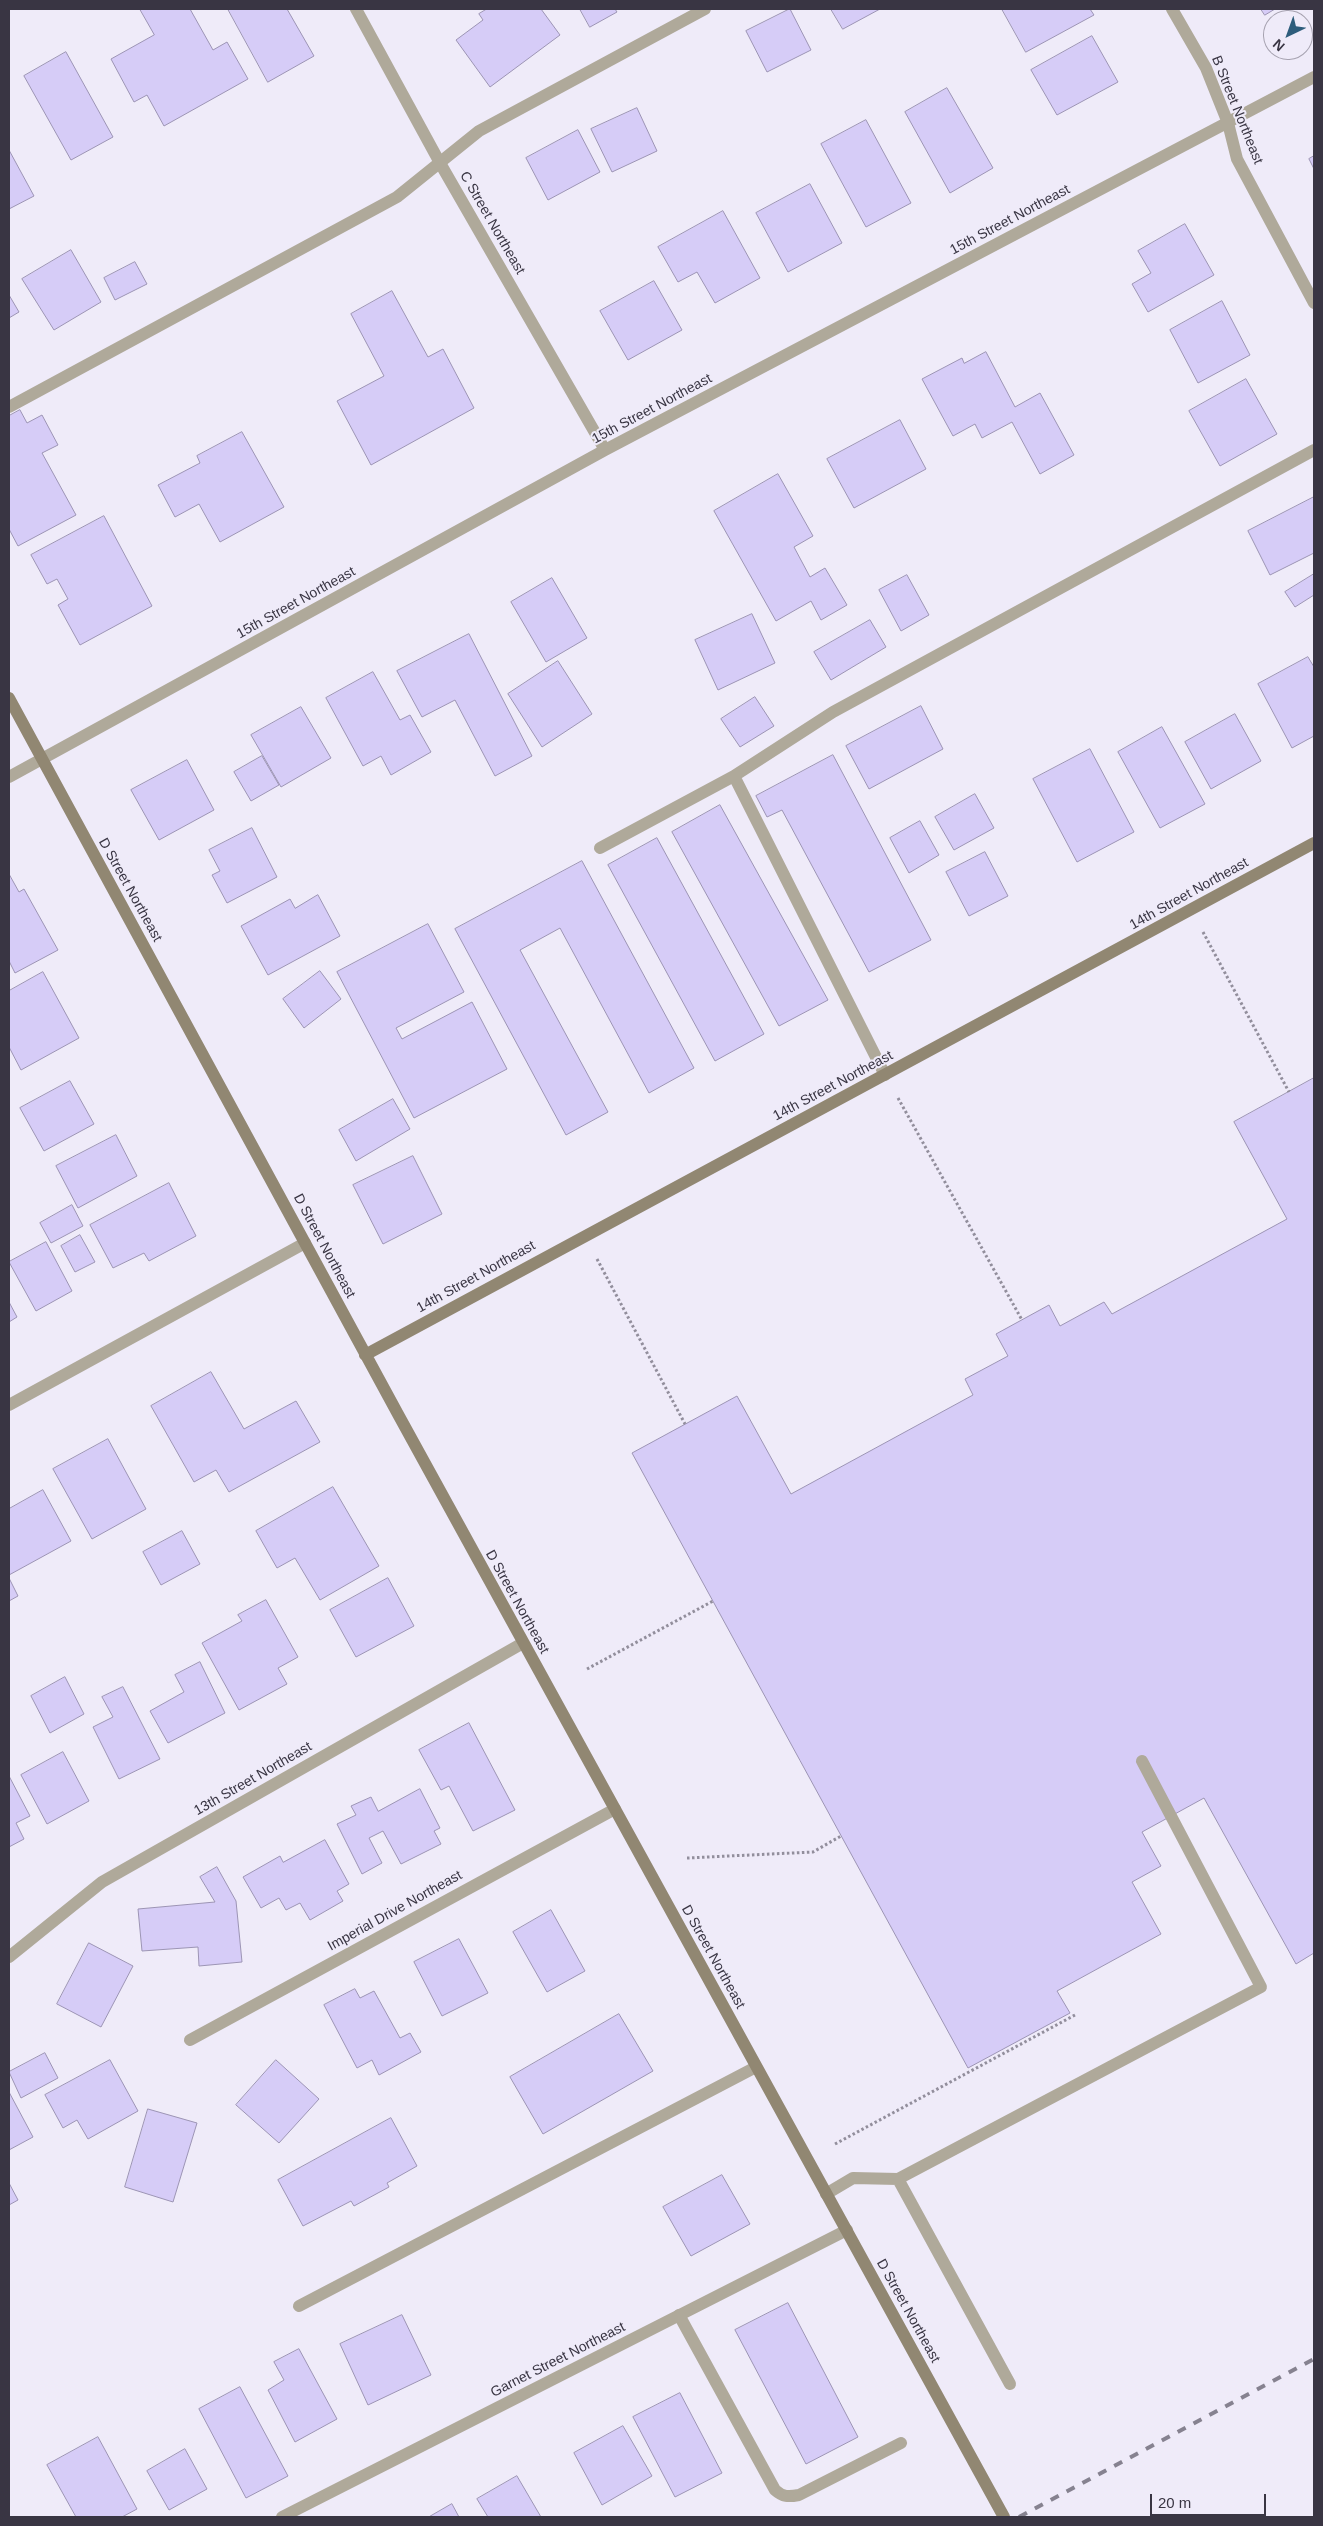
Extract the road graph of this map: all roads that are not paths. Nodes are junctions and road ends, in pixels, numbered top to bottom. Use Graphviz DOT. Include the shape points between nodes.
graph roads {
  1 [pos="356,9"];
  2 [pos="705,9"];
  3 [pos="1172,9"];
  4 [pos="1314,77"];
  5 [pos="1228,123"];
  6 [pos="440,163"];
  7 [pos="1314,303"];
  8 [pos="9,406"];
  9 [pos="605,450"];
  10 [pos="1314,450"];
  11 [pos="9,698"];
  12 [pos="42,759"];
  13 [pos="734,776"];
  14 [pos="9,777"];
  15 [pos="1314,842"];
  16 [pos="600,848"];
  17 [pos="885,1075"];
  18 [pos="305,1243"];
  19 [pos="365,1355"];
  20 [pos="9,1405"];
  21 [pos="523,1643"];
  22 [pos="1142,1761"];
  23 [pos="615,1809"];
  24 [pos="9,1957"];
  25 [pos="190,2040"];
  26 [pos="756,2068"];
  27 [pos="898,2179"];
  28 [pos="826,2194"];
  29 [pos="846,2230"];
  30 [pos="299,2306"];
  31 [pos="679,2315"];
  32 [pos="1010,2384"];
  33 [pos="901,2444"];
  34 [pos="282,2517"];
  35 [pos="1004,2517"];
  1 -- 6 [label="street, C Street Northeast"];
  2 -- 6 [label="street" via="479,131"];
  3 -- 5 [label="street, B Street Northeast" via="1206,68"];
  4 -- 5 [label="street, 15th Street Northeast"];
  5 -- 7 [label="street, B Street Northeast" via="1237,159"];
  5 -- 9 [label="street, 15th Street Northeast"];
  6 -- 8 [label="street" via="397,197"];
  6 -- 9 [label="street, C Street Northeast"];
  9 -- 12 [label="street, 15th Street Northeast"];
  10 -- 13 [label="street" via="833,712"];
  11 -- 12 [label="street, D Street Northeast"];
  12 -- 14 [label="street, 15th Street Northeast"];
  12 -- 18 [label="street, D Street Northeast"];
  13 -- 16 [label="street"];
  13 -- 17 [label="street"];
  15 -- 17 [label="street, 14th Street Northeast"];
  17 -- 19 [label="street, 14th Street Northeast"];
  18 -- 19 [label="street, D Street Northeast"];
  18 -- 20 [label="street"];
  19 -- 21 [label="street, D Street Northeast"];
  21 -- 23 [label="street, D Street Northeast"];
  21 -- 24 [label="street, 13th Street Northeast" via="102,1882"];
  22 -- 27 [label="street" via="1261,1988"];
  23 -- 25 [label="street, Imperial Drive Northeast"];
  23 -- 26 [label="street, D Street Northeast"];
  26 -- 28 [label="street, D Street Northeast"];
  26 -- 30 [label="street"];
  27 -- 28 [label="street" via="853,2178"];
  27 -- 32 [label="street"];
  28 -- 29 [label="street, D Street Northeast"];
  29 -- 31 [label="street, Garnet Street Northeast"];
  29 -- 35 [label="street, D Street Northeast"];
  31 -- 33 [label="street" via="780,2494 788,2498 799,2495"];
  31 -- 34 [label="street, Garnet Street Northeast"];
}
